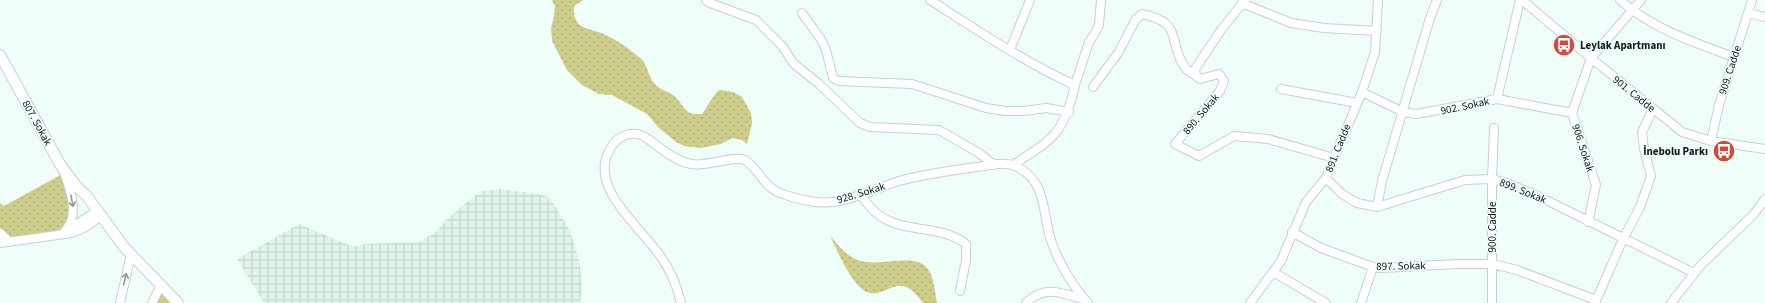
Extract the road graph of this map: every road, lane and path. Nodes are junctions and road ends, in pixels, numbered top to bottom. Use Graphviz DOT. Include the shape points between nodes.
graph roads {
  1 [pos="706,0"];
  2 [pos="930,0"];
  3 [pos="1030,0"];
  4 [pos="1101,0"];
  5 [pos="1378,0"];
  6 [pos="1438,0"];
  7 [pos="1521,0"];
  8 [pos="1620,0"];
  9 [pos="1641,0"];
  10 [pos="1752,0"];
  11 [pos="1244,2"];
  12 [pos="1631,10"];
  13 [pos="1748,13"];
  14 [pos="802,14"];
  15 [pos="1765,17"];
  16 [pos="1377,31"];
  17 [pos="1010,50"];
  18 [pos="0,55"];
  19 [pos="1734,57"];
  20 [pos="1591,58"];
  21 [pos="1196,76"];
  22 [pos="833,78"];
  23 [pos="1075,85"];
  24 [pos="824,88"];
  25 [pos="1093,88"];
  26 [pos="1281,89"];
  27 [pos="1362,92"];
  28 [pos="1497,99"];
  29 [pos="1357,104"];
  30 [pos="1653,109"];
  31 [pos="1068,112"];
  32 [pos="1403,112"];
  33 [pos="1572,113"];
  34 [pos="1494,128"];
  35 [pos="1711,141"];
  36 [pos="1765,149"];
  37 [pos="1334,158"];
  38 [pos="994,165"];
  39 [pos="1013,165"];
  40 [pos="62,166"];
  41 [pos="1326,178"];
  42 [pos="1492,179"];
  43 [pos="860,194"];
  44 [pos="1765,199"];
  45 [pos="1377,207"];
  46 [pos="97,214"];
  47 [pos="1588,222"];
  48 [pos="1292,232"];
  49 [pos="0,233"];
  50 [pos="62,234"];
  51 [pos="1623,238"];
  52 [pos="9,241"];
  53 [pos="0,243"];
  54 [pos="131,254"];
  55 [pos="1492,264"];
  56 [pos="1373,267"];
  57 [pos="1273,272"];
  58 [pos="1694,273"];
  59 [pos="161,285"];
  60 [pos="960,290"];
  61 [pos="1087,301"];
  62 [pos="1596,301"];
  63 [pos="1493,302"];
  64 [pos="120,303"];
  65 [pos="152,303"];
  66 [pos="178,303"];
  67 [pos="681,303"];
  68 [pos="1026,303"];
  69 [pos="1250,303"];
  70 [pos="1326,303"];
  71 [pos="1361,303"];
  72 [pos="1671,303"];
  1 -- 24 [label="street" via="760,22 783,47 793,63"];
  2 -- 17 [label="street"];
  3 -- 17 [label="street"];
  4 -- 23 [label="street" via="1099,25 1089,42"];
  5 -- 16 [label="street, 891. Cadde"];
  6 -- 32 [label="street" via="1428,25"];
  7 -- 20 [label="street, 901. Cadde"];
  7 -- 28 [label="street"];
  8 -- 12 [label="street"];
  9 -- 12 [label="street, 906. Sokak"];
  10 -- 13 [label="street, 909. Cadde"];
  11 -- 16 [label="street" via="1291,23"];
  11 -- 21 [label="street" via="1200,62"];
  12 -- 19 [label="street" via="1685,39"];
  12 -- 20 [label="street, 906. Sokak"];
  13 -- 15 [label="street"];
  13 -- 19 [label="street, 909. Cadde"];
  14 -- 22 [label="street" via="822,41"];
  16 -- 27 [label="street, 891. Cadde" via="1375,52"];
  17 -- 23 [label="street"];
  18 -- 40 [label="main road, 807. Sokak"];
  19 -- 35 [label="street, 909. Cadde"];
  20 -- 30 [label="street, 901. Cadde"];
  20 -- 33 [label="street, 906. Sokak"];
  21 -- 25 [label="street" via="1184,67 1178,54 1176,40 1167,24 1160,19 1142,14 1136,19 1118,53"];
  21 -- 37 [label="street, 890. Sokak" via="1200,79 1219,74 1224,81 1220,91 1175,144 1199,156 1234,136 1268,139"];
  22 -- 24 [label="street"];
  22 -- 31 [label="street" via="846,82 912,84 986,108 1005,111 1046,108"];
  23 -- 31 [label="street"];
  24 -- 38 [label="street" via="860,123 870,127 939,130"];
  26 -- 29 [label="street"];
  27 -- 29 [label="street, 891. Cadde"];
  27 -- 32 [label="street, 902. Sokak"];
  28 -- 32 [label="street, 902. Sokak" via="1428,113"];
  28 -- 33 [label="street, 902. Sokak"];
  29 -- 37 [label="street, 891. Cadde"];
  30 -- 35 [label="street, 901. Cadde" via="1682,132"];
  30 -- 51 [label="street" via="1642,132 1651,176 1640,207"];
  31 -- 39 [label="street" via="1052,139"];
  32 -- 45 [label="street" via="1382,181"];
  33 -- 47 [label="street, 906. Sokak" via="1596,185"];
  34 -- 42 [label="street, 900. Cadde"];
  35 -- 36 [label="street, 901. Cadde"];
  37 -- 41 [label="street, 891. Cadde"];
  38 -- 39 [label="street, 928. Sokak"];
  38 -- 43 [label="street, 928. Sokak" via="930,174"];
  39 -- 61 [label="street" via="1031,177 1039,188 1052,243"];
  40 -- 46 [label="main road, 807. Sokak" via="78,188 81,199"];
  40 -- 50 [label="street, one-way" via="73,213 71,224"];
  41 -- 45 [label="street, 899. Sokak" via="1342,194 1357,203"];
  41 -- 48 [label="street, 891. Cadde" via="1306,202"];
  42 -- 45 [label="street, 899. Sokak" via="1465,180"];
  42 -- 47 [label="street, 899. Sokak" via="1538,196"];
  42 -- 55 [label="street, 900. Cadde"];
  43 -- 60 [label="street" via="880,216 893,223 952,236 966,244 966,260"];
  43 -- 67 [label="street, 928. Sokak" via="845,200 810,202 778,192 745,160 737,158 715,164 691,164 674,158 638,134 627,134 619,138 613,143 606,158 606,181 633,224 660,255 678,288"];
  44 -- 58 [label="street" via="1754,214"];
  46 -- 50 [label="street"];
  46 -- 54 [label="main road, 807. Sokak"];
  47 -- 51 [label="street, 899. Sokak"];
  48 -- 56 [label="street, 897. Sokak" via="1321,248"];
  48 -- 57 [label="street, 891. Cadde" via="1281,261"];
  49 -- 52 [label="street"];
  50 -- 52 [label="street"];
  51 -- 58 [label="street, 899. Sokak"];
  51 -- 62 [label="street"];
  52 -- 53 [label="street"];
  54 -- 59 [label="main road, 807. Sokak"];
  64 -- 54 [label="street, one-way"];
  55 -- 56 [label="street, 897. Sokak"];
  55 -- 62 [label="street, 897. Sokak" via="1517,270"];
  55 -- 63 [label="street, 900. Cadde"];
  56 -- 71 [label="street"];
  57 -- 69 [label="street, 891. Cadde"];
  57 -- 70 [label="street"];
  58 -- 72 [label="street"];
  59 -- 65 [label="street"];
  59 -- 66 [label="main road, 807. Sokak"];
  61 -- 68 [label="street" via="1048,290"];
}
